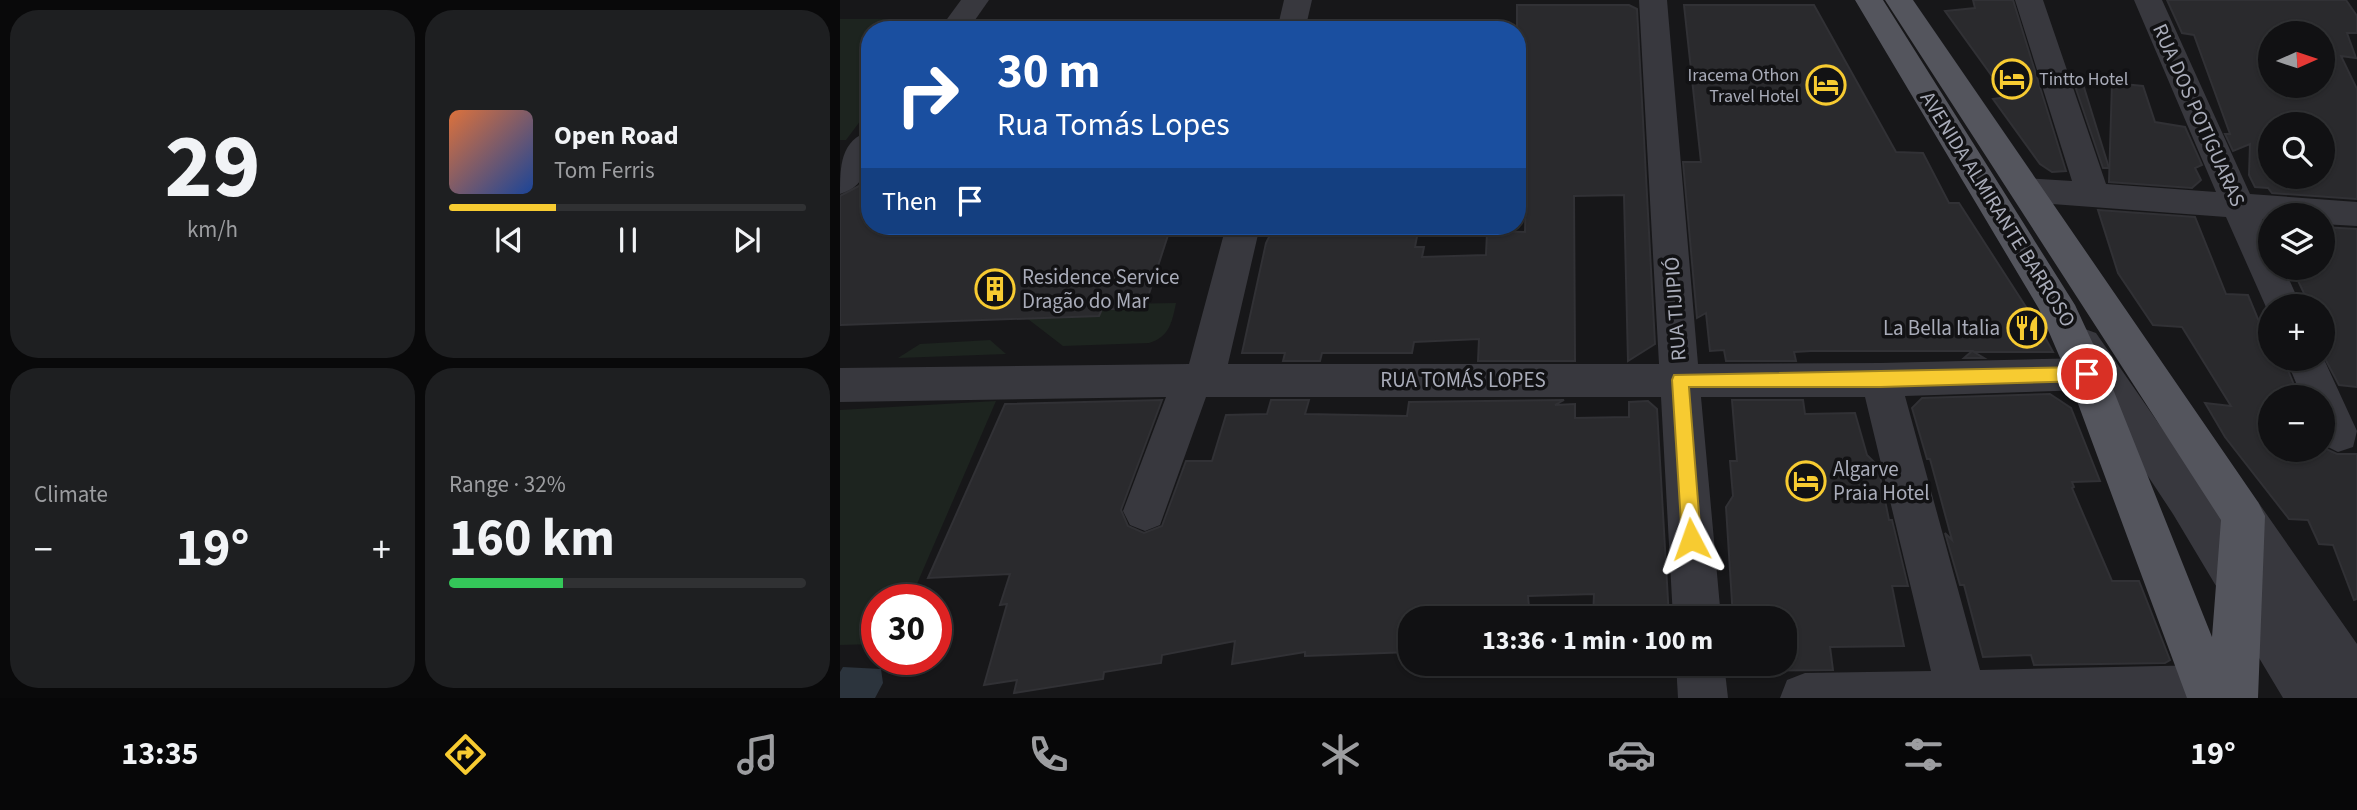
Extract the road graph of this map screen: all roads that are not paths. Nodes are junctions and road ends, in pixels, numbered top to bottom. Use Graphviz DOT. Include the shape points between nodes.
graph roads {
  1 [pos="975,0"];
  2 [pos="1298,0"];
  3 [pos="1653,0"];
  4 [pos="1869,0"];
  5 [pos="1899,0"];
  6 [pos="2029,0"];
  7 [pos="2148,0"];
  8 [pos="960,21"];
  9 [pos="1293,21"];
  10 [pos="861,154"];
  11 [pos="840,182"];
  12 [pos="2026,190"];
  13 [pos="2093,195"];
  14 [pos="2239,205"];
  15 [pos="2357,214"];
  16 [pos="1240,235"];
  17 [pos="2278,294"];
  18 [pos="2056,305"];
  19 [pos="2087,374"];
  20 [pos="1198,380"];
  21 [pos="1680,380"];
  22 [pos="1881,380"];
  23 [pos="840,386"];
  24 [pos="1145,511"];
  25 [pos="2243,516"];
  26 [pos="2239,582"];
  27 [pos="1696,606"];
  28 [pos="1701,676"];
  29 [pos="2357,687"];
  30 [pos="1962,695"];
  31 [pos="2218,696"];
  32 [pos="1703,698"];
  33 [pos="1805,698"];
  34 [pos="2311,698"];
  1 -- 8 [label="street"];
  2 -- 9 [label="street"];
  3 -- 21 [label="street, RUA TIJIPIÓ"];
  4 -- 18 [label="main road, AVENIDA ALMIRANTE BARROSO"];
  5 -- 12 [label="main road, AVENIDA ALMIRANTE BARROSO"];
  6 -- 13 [label="street"];
  7 -- 14 [label="street, RUA DOS POTIGUARAS"];
  10 -- 11 [label="street"];
  12 -- 13 [label="street"];
  12 -- 25 [label="main road, AVENIDA ALMIRANTE BARROSO"];
  13 -- 14 [label="street"];
  14 -- 15 [label="street"];
  14 -- 17 [label="street, RUA DOS POTIGUARAS"];
  16 -- 20 [label="street"];
  18 -- 19 [label="main road"];
  18 -- 26 [label="street, AVENIDA ALMIRANTE BARROSO"];
  19 -- 22 [label="street, RUA TOMÁS LOPES"];
  19 -- 31 [label="main road"];
  20 -- 21 [label="street, RUA TOMÁS LOPES"];
  20 -- 23 [label="street, RUA TOMÁS LOPES"];
  20 -- 24 [label="street"];
  21 -- 22 [label="street, RUA TOMÁS LOPES"];
  21 -- 27 [label="street, RUA TIJIPIÓ"];
  22 -- 30 [label="street"];
  25 -- 26 [label="main road"];
  25 -- 29 [label="street, AVENIDA ALMIRANTE BARROSO"];
  26 -- 31 [label="main road"];
  26 -- 34 [label="street, AVENIDA ALMIRANTE BARROSO"];
  28 -- 32 [label="street"];
  30 -- 31 [label="street"];
  30 -- 33 [label="street"];
}
